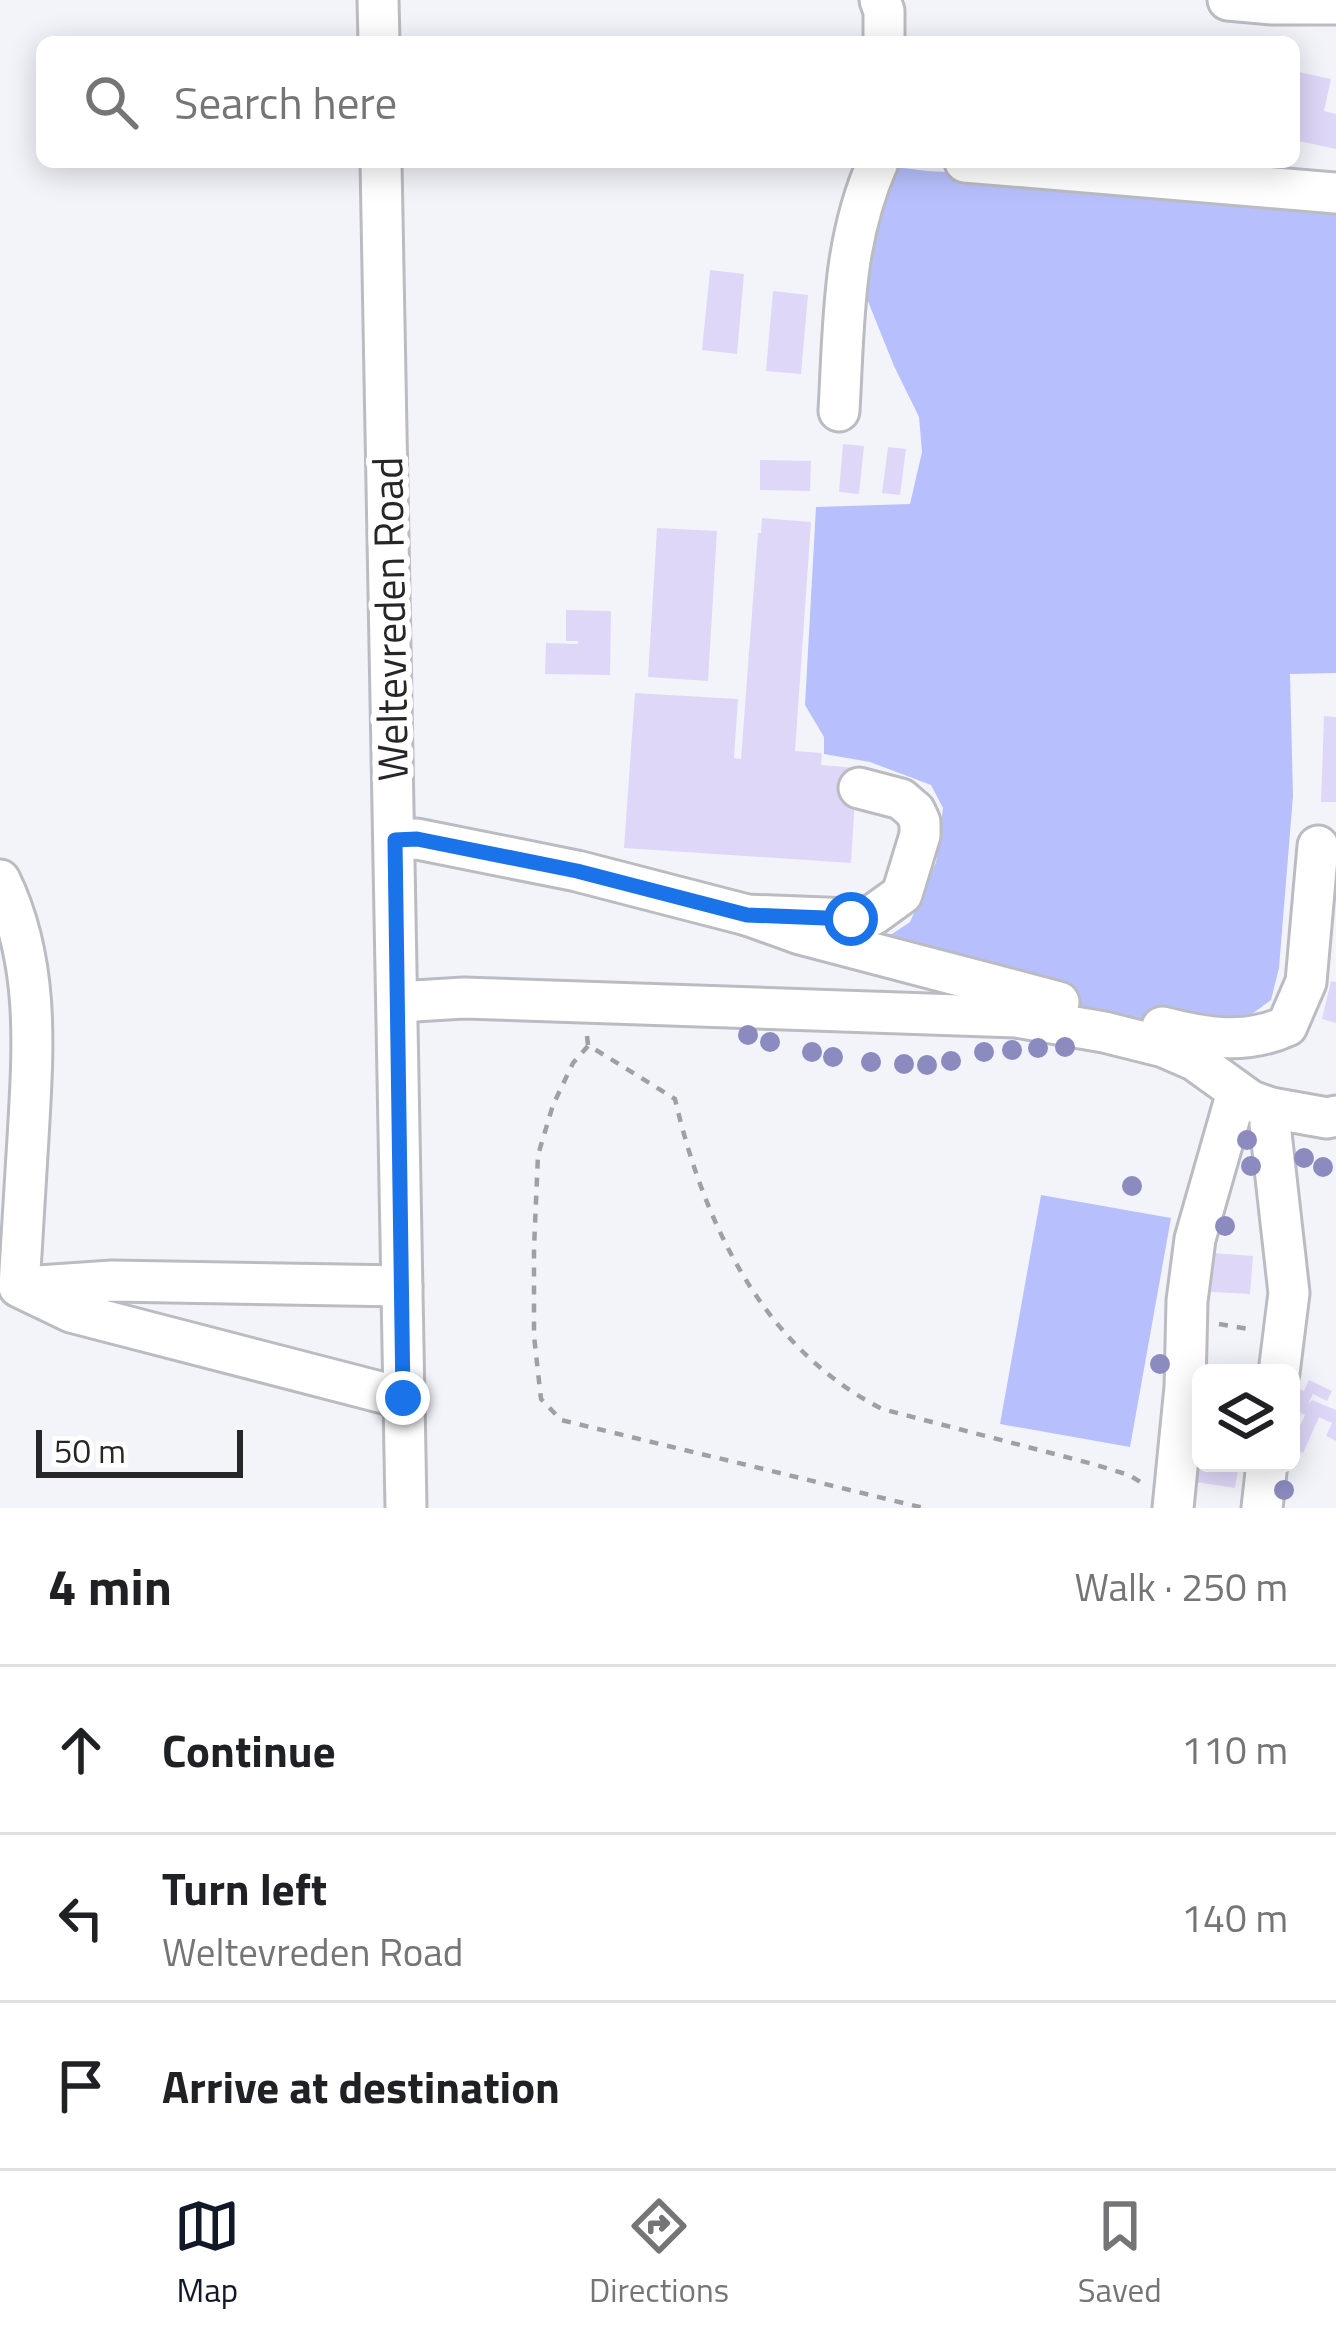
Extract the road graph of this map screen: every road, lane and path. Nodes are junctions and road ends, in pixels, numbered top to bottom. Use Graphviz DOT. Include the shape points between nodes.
graph roads {
  1 [pos="378,0"];
  2 [pos="880,0"];
  3 [pos="1228,0"];
  4 [pos="1336,4"];
  5 [pos="379,36"];
  6 [pos="884,36"];
  7 [pos="381,168"];
  8 [pos="876,168"];
  9 [pos="1037,168"];
  10 [pos="1336,193"];
  11 [pos="839,411"];
  12 [pos="860,788"];
  13 [pos="395,840"];
  14 [pos="1318,845"];
  15 [pos="0,880"];
  16 [pos="747,915"];
  17 [pos="398,1002"];
  18 [pos="582,1003"];
  19 [pos="588,1045"];
  20 [pos="1254,1100"];
  21 [pos="1336,1116"];
  22 [pos="402,1286"];
  23 [pos="9,1288"];
  24 [pos="1186,1320"];
  25 [pos="1284,1334"];
  26 [pos="1280,1364"];
  27 [pos="403,1398"];
  28 [pos="1267,1472"];
  29 [pos="1172,1506"];
  30 [pos="406,1508"];
  31 [pos="924,1508"];
  32 [pos="1262,1508"];
  1 -- 5 [label="street"];
  2 -- 6 [label="street"];
  3 -- 4 [label="street"];
  7 -- 13 [label="street, Weltevreden Road"];
  8 -- 11 [label="street" via="849,263"];
  9 -- 10 [label="street"];
  12 -- 16 [label="street" via="901,799 920,822 902,894 873,915 851,919"];
  13 -- 16 [label="street" via="577,871"];
  13 -- 17 [label="street, Weltevreden Road"];
  14 -- 16 [label="street" via="1299,1000 1287,1026 1242,1039 1197,1036 1055,1001"];
  15 -- 23 [label="street" via="32,996"];
  17 -- 18 [label="street"];
  17 -- 22 [label="street, Weltevreden Road"];
  18 -- 19 [label="path"];
  18 -- 20 [label="street" via="1016,1017 1164,1047"];
  19 -- 29 [label="path" via="675,1099 707,1202 749,1288 788,1338 852,1394 881,1409 1130,1475"];
  19 -- 31 [label="path" via="553,1105 538,1155 534,1336 541,1399 561,1420"];
  20 -- 21 [label="street"];
  20 -- 24 [label="street" via="1195,1240"];
  20 -- 25 [label="street" via="1270,1124 1289,1292"];
  22 -- 23 [label="street" via="112,1281"];
  22 -- 27 [label="street, Weltevreden Road"];
  23 -- 27 [label="street" via="71,1312"];
  24 -- 25 [label="path"];
  24 -- 29 [label="street"];
  25 -- 26 [label="street"];
  27 -- 30 [label="street, Weltevreden Road"];
  28 -- 32 [label="street"];
}
